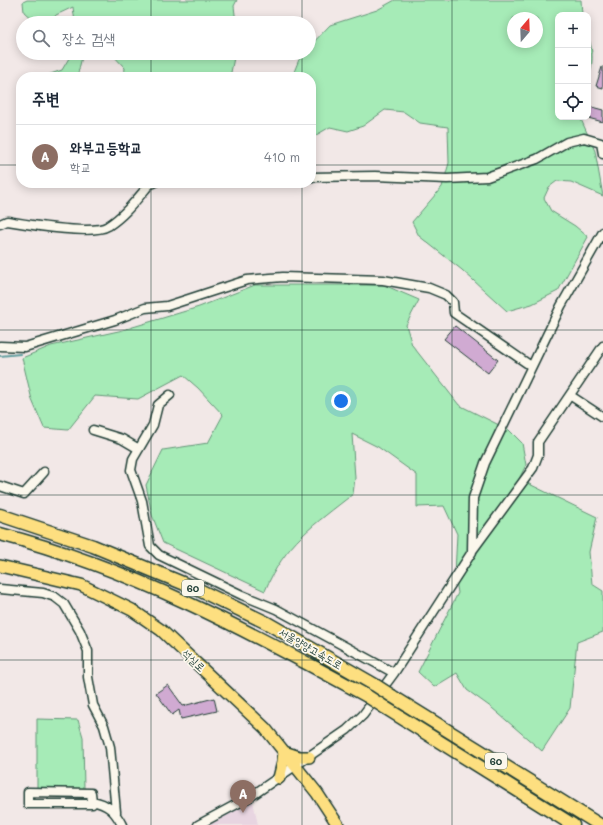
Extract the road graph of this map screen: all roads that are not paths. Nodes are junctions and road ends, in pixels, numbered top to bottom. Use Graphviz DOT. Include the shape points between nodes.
graph roads {
  1 [pos="603,154"];
  2 [pos="316,177"];
  3 [pos="146,188"];
  4 [pos="0,224"];
  5 [pos="603,232"];
  6 [pos="0,346"];
  7 [pos="603,346"];
  8 [pos="531,366"];
  9 [pos="170,395"];
  10 [pos="571,396"];
  11 [pos="603,417"];
  12 [pos="93,430"];
  13 [pos="139,449"];
  14 [pos="44,472"];
  15 [pos="0,486"];
  16 [pos="0,515"];
  17 [pos="0,534"];
  18 [pos="472,552"];
  19 [pos="0,566"];
  20 [pos="0,589"];
  21 [pos="394,673"];
  22 [pos="284,752"];
  23 [pos="309,757"];
  24 [pos="296,767"];
  25 [pos="279,778"];
  26 [pos="96,802"];
  27 [pos="116,812"];
  28 [pos="122,825"];
  29 [pos="198,825"];
  30 [pos="338,825"];
  31 [pos="572,825"];
  32 [pos="600,825"];
  1 -- 2 [label="street" via="601,143 584,138 567,142 537,159 487,177"];
  3 -- 4 [label="street" via="107,228 72,230 7,221"];
  5 -- 8 [label="street"];
  6 -- 8 [label="street" via="25,348 145,308 167,306 247,280 283,276 376,280 429,288 446,295 453,302 454,313"];
  7 -- 10 [label="street"];
  8 -- 18 [label="street" via="485,463 473,498"];
  9 -- 13 [label="street" via="158,405 153,425"];
  10 -- 11 [label="street"];
  10 -- 18 [label="street" via="538,442 538,455 532,468"];
  12 -- 13 [label="street" via="122,438"];
  13 -- 21 [label="street" via="133,459 131,470 142,501 150,546 158,555 276,609"];
  14 -- 15 [label="street" via="24,494"];
  16 -- 32 [label="highway, 서울양양고속도로 / 60, bridge" via="93,546 197,589 267,623 376,685"];
  17 -- 31 [label="highway, 서울양양고속도로 / 60, bridge" via="49,546 116,572 183,599 259,637 384,706"];
  18 -- 21 [label="street"];
  19 -- 22 [label="main road, 석실로" via="81,585 108,597 149,621 265,728"];
  20 -- 27 [label="street" via="43,593 54,597 64,604 80,632 88,651 88,677 93,706 104,726 110,747"];
  21 -- 23 [label="street" via="363,715 347,730"];
  22 -- 23 [label="main road"];
  22 -- 24 [label="main road, 석실로"];
  22 -- 25 [label="main road"];
  23 -- 24 [label="street"];
  24 -- 25 [label="street"];
  24 -- 30 [label="main road, 석실로"];
  25 -- 29 [label="street"];
  26 -- 26 [label="street" via="92,793 28,792 28,804"];
  26 -- 27 [label="street"];
  27 -- 28 [label="street"];
}
